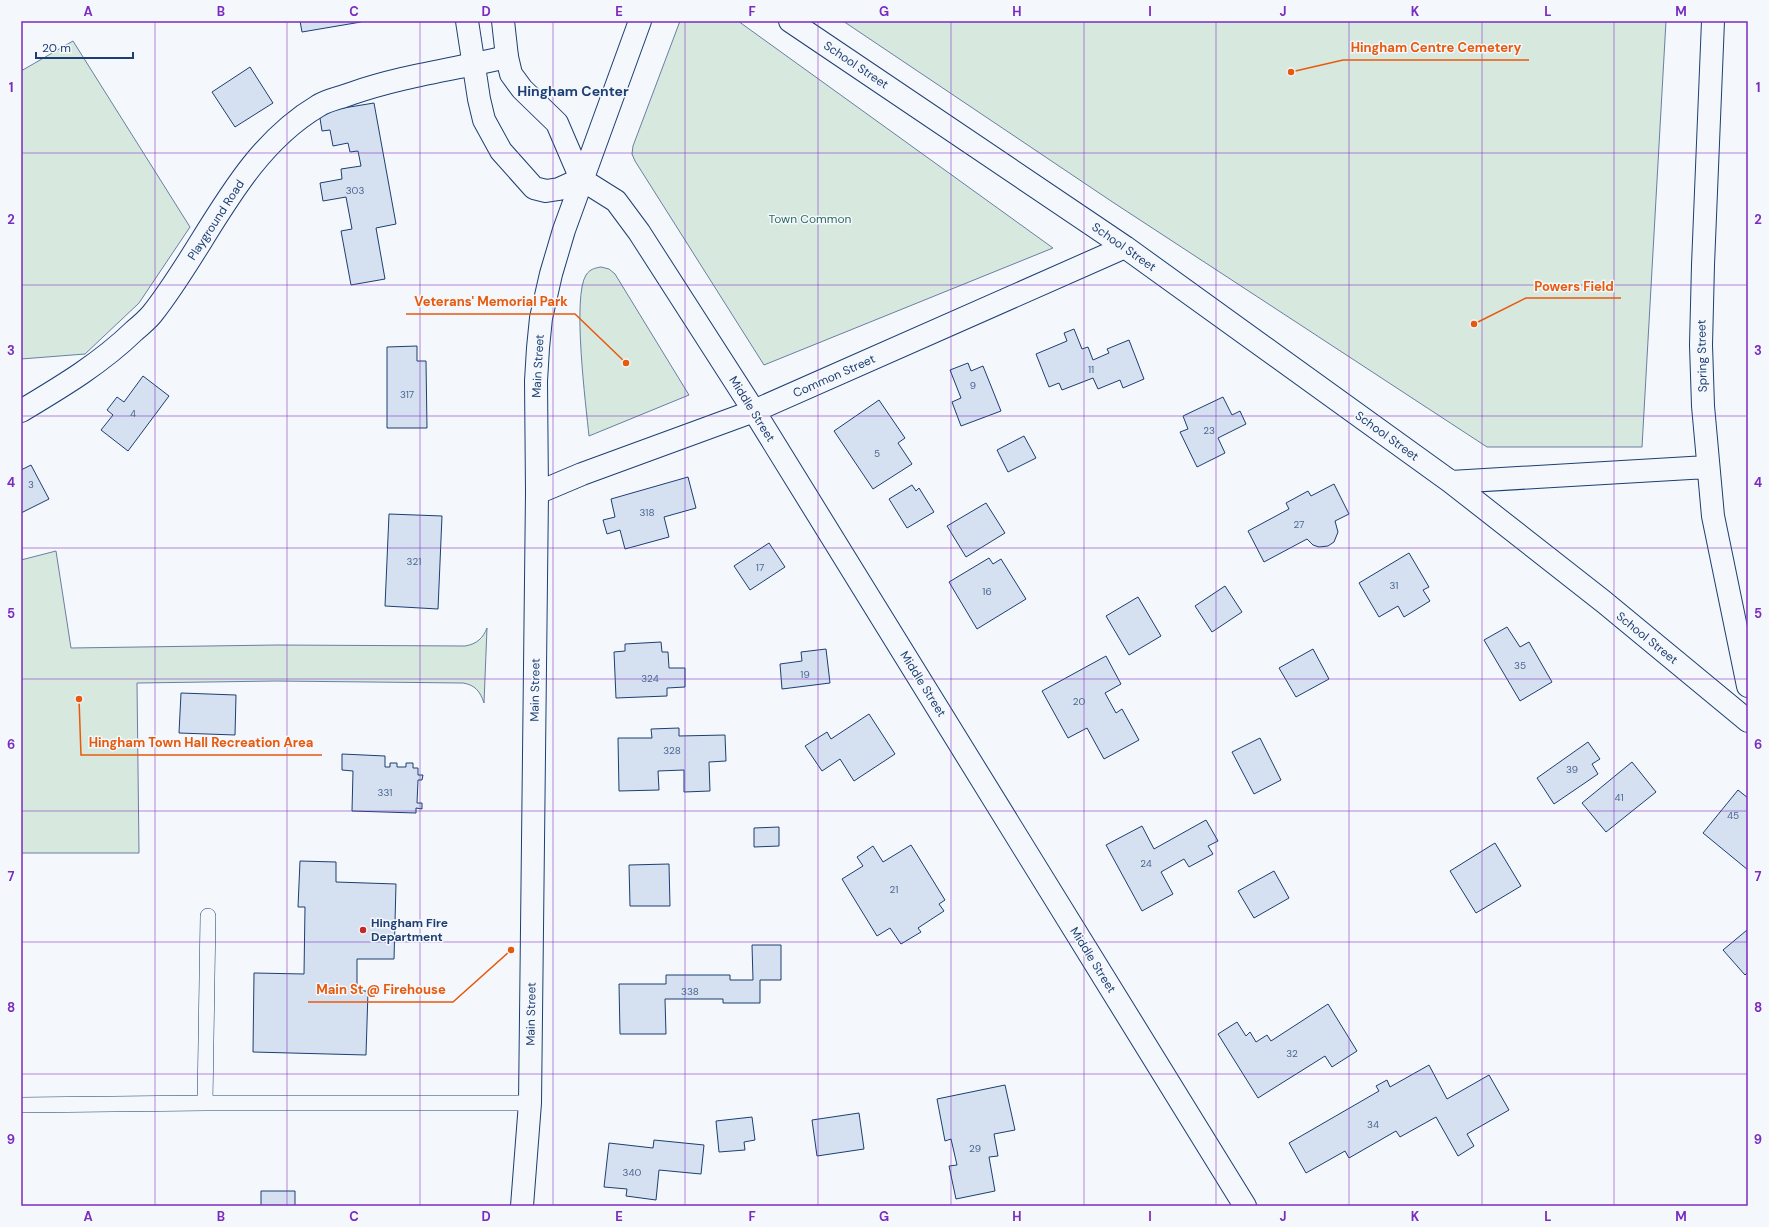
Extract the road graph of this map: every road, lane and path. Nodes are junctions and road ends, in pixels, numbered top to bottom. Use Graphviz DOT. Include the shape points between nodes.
graph roads {
  1 [pos="467,21"];
  2 [pos="503,21"];
  3 [pos="640,21"];
  4 [pos="790,21"];
  5 [pos="1713,21"];
  6 [pos="507,56"];
  7 [pos="474,64"];
  8 [pos="581,179"];
  9 [pos="1125,247"];
  10 [pos="21,411"];
  11 [pos="754,411"];
  12 [pos="1708,467"];
  13 [pos="1451,482"];
  14 [pos="537,493"];
  15 [pos="1748,686"];
  16 [pos="1748,721"];
  17 [pos="208,916"];
  18 [pos="205,1103"];
  19 [pos="530,1103"];
  20 [pos="21,1105"];
  21 [pos="522,1206"];
  22 [pos="1245,1206"];
  1 -- 7 [label="street"];
  2 -- 6 [label="street"];
  3 -- 8 [label="street, Main Street"];
  4 -- 9 [label="street, School Street"];
  5 -- 12 [label="street, Spring Street" via="1705,185 1702,345"];
  6 -- 7 [label="street, Playground Road"];
  6 -- 8 [label="street" via="511,74 522,89 557,123"];
  7 -- 8 [label="street" via="484,120 501,151 534,188 546,191 559,189"];
  7 -- 10 [label="street, Playground Road" via="373,86 320,105 294,121 270,144 233,190 196,251 151,315 106,356"];
  8 -- 11 [label="street, Middle Street" via="616,201 643,238"];
  8 -- 14 [label="street, Main Street" via="553,267 541,318 536,381"];
  9 -- 11 [label="street, Common Street"];
  9 -- 13 [label="street, School Street"];
  11 -- 14 [label="street, Common Street"];
  11 -- 22 [label="street, Middle Street"];
  12 -- 13 [label="street"];
  12 -- 15 [label="street, Spring Street" via="1718,544"];
  13 -- 16 [label="street, School Street" via="1604,602"];
  14 -- 19 [label="street, Main Street"];
  17 -- 18 [label="lane"];
  18 -- 19 [label="lane"];
  18 -- 20 [label="lane"];
  19 -- 21 [label="street, Main Street"];
}
